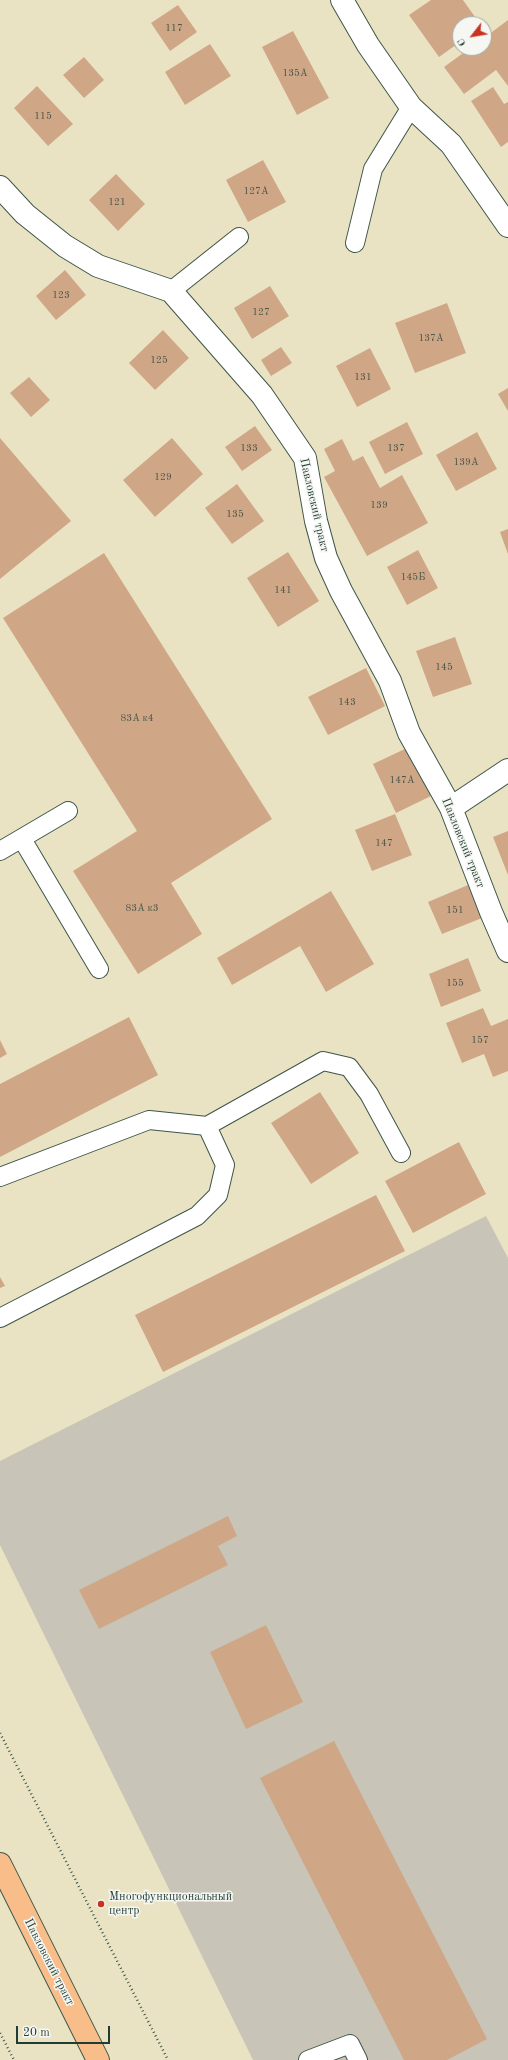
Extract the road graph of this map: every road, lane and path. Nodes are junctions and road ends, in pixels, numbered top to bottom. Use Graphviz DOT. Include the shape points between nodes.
graph roads {
  1 [pos="342,0"];
  2 [pos="411,107"];
  3 [pos="0,187"];
  4 [pos="508,226"];
  5 [pos="239,237"];
  6 [pos="355,243"];
  7 [pos="171,292"];
  8 [pos="508,770"];
  9 [pos="451,808"];
  10 [pos="68,811"];
  11 [pos="22,839"];
  12 [pos="0,852"];
  13 [pos="508,951"];
  14 [pos="99,968"];
  15 [pos="207,1126"];
  16 [pos="401,1153"];
  17 [pos="0,1177"];
  18 [pos="0,1318"];
  19 [pos="0,1733"];
  20 [pos="0,1864"];
  21 [pos="0,2033"];
  22 [pos="14,2060"];
  23 [pos="98,2060"];
  24 [pos="168,2060"];
  25 [pos="308,2060"];
  26 [pos="358,2060"];
  1 -- 2 [label="street" via="368,45"];
  2 -- 4 [label="street" via="451,144"];
  2 -- 6 [label="lane" via="372,170"];
  3 -- 7 [label="street, Павловский тракт" via="25,214 65,246 98,266"];
  5 -- 7 [label="lane"];
  7 -- 9 [label="street, Павловский тракт" via="262,395 305,458 316,521 326,558 340,592 390,681 409,733"];
  8 -- 9 [label="street"];
  9 -- 13 [label="street, Павловский тракт"];
  10 -- 11 [label="lane"];
  11 -- 12 [label="lane"];
  11 -- 14 [label="lane"];
  15 -- 16 [label="lane" via="323,1062 349,1067 369,1094"];
  15 -- 17 [label="lane" via="149,1120"];
  15 -- 18 [label="lane" via="225,1165 218,1195 197,1216"];
  19 -- 24 [label="path"];
  20 -- 23 [label="main road, Павловский тракт"];
  21 -- 22 [label="path"];
  25 -- 26 [label="lane" via="350,2044"];
}
